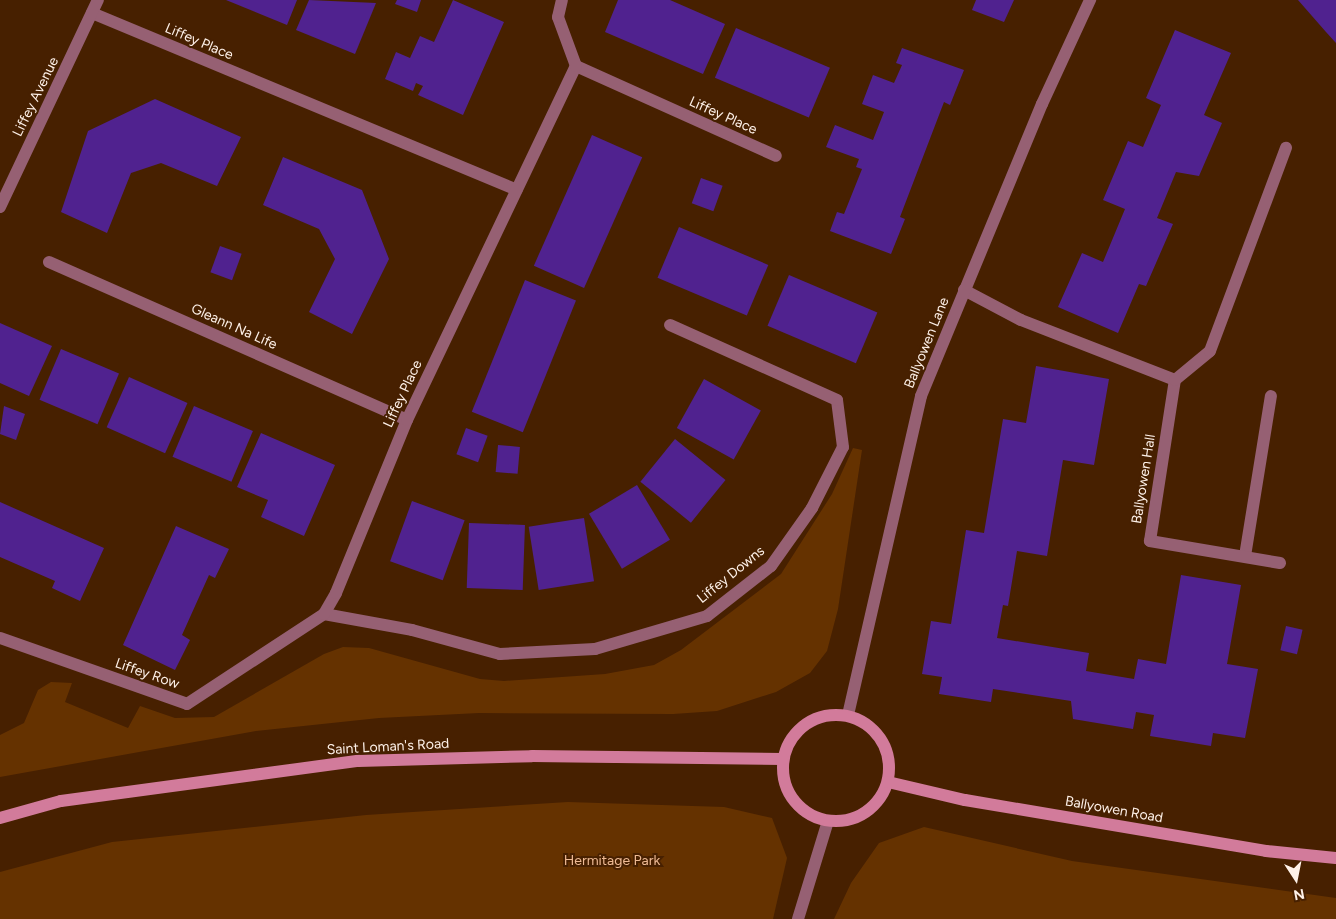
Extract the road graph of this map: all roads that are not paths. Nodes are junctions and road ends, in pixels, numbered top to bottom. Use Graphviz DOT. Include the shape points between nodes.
graph roads {
  1 [pos="98,0"];
  2 [pos="562,0"];
  3 [pos="1090,0"];
  4 [pos="92,13"];
  5 [pos="576,66"];
  6 [pos="1286,148"];
  7 [pos="776,156"];
  8 [pos="517,190"];
  9 [pos="0,207"];
  10 [pos="49,262"];
  11 [pos="964,290"];
  12 [pos="670,325"];
  13 [pos="1175,380"];
  14 [pos="1271,396"];
  15 [pos="407,420"];
  16 [pos="1245,556"];
  17 [pos="1280,563"];
  18 [pos="324,614"];
  19 [pos="0,638"];
  20 [pos="848,716"];
  21 [pos="783,759"];
  22 [pos="888,782"];
  23 [pos="0,818"];
  24 [pos="828,821"];
  25 [pos="1336,858"];
  26 [pos="798,919"];
  1 -- 4 [label="street, Liffey Avenue"];
  2 -- 5 [label="street" via="558,17"];
  3 -- 11 [label="street, Ballyowen Lane"];
  4 -- 8 [label="street, Liffey Place"];
  4 -- 9 [label="street, Liffey Avenue"];
  5 -- 7 [label="street, Liffey Place"];
  5 -- 8 [label="street, Liffey Place"];
  6 -- 13 [label="street" via="1210,351"];
  8 -- 15 [label="street, Liffey Place"];
  10 -- 15 [label="street, Gleann Na Life"];
  11 -- 13 [label="street" via="1021,320"];
  11 -- 20 [label="street, Ballyowen Lane" via="921,396"];
  12 -- 18 [label="street, Liffey Downs" via="837,400 843,447 812,508 771,566 707,616 595,649 500,654 412,630"];
  13 -- 16 [label="street, Ballyowen Hall" via="1150,541"];
  14 -- 16 [label="street"];
  15 -- 18 [label="street, Liffey Place" via="336,593"];
  16 -- 17 [label="street, Ballyowen Hall"];
  18 -- 19 [label="street, Liffey Row" via="187,704"];
  20 -- 21 [label="street" via="831,714 814,718 789,742"];
  20 -- 22 [label="street" via="864,722 886,747 890,764"];
  21 -- 23 [label="street, Saint Loman's Road" via="542,756 358,761 61,801"];
  21 -- 24 [label="street" via="783,776 788,792 798,806 812,816"];
  22 -- 24 [label="street" via="882,796 866,812 844,821"];
  22 -- 25 [label="street, Ballyowen Road" via="966,800 1266,851"];
  24 -- 26 [label="street"];
}
